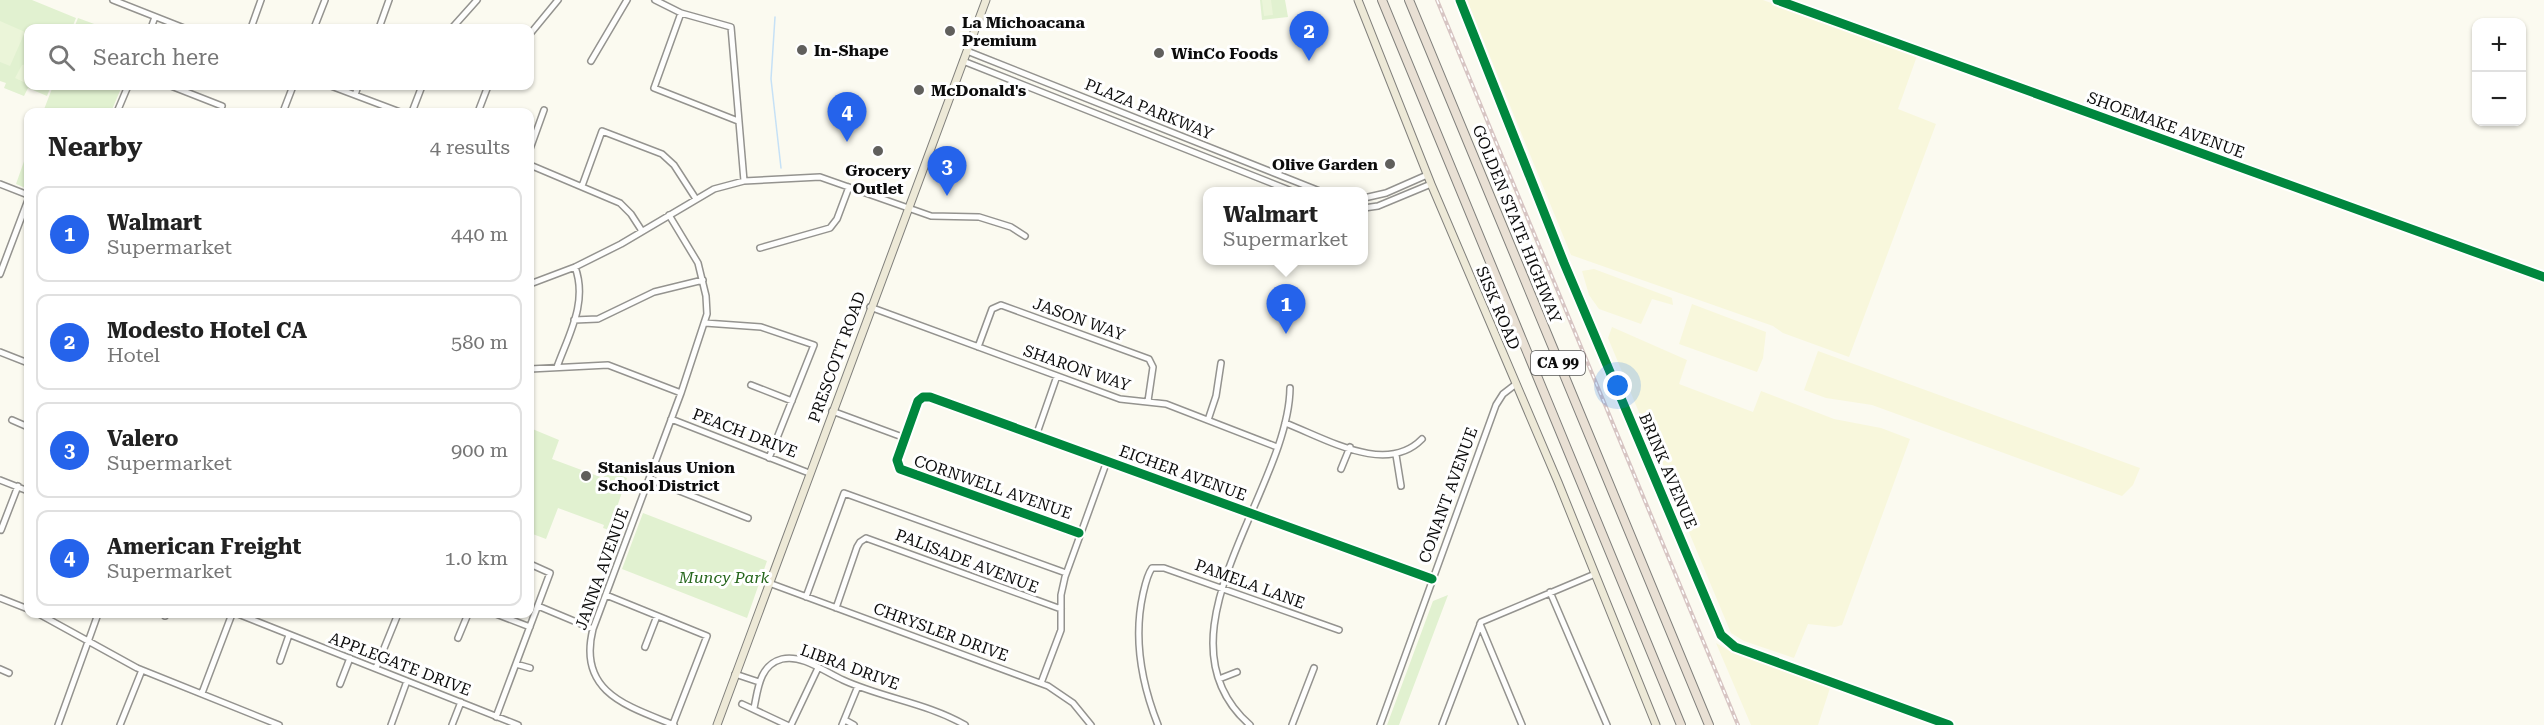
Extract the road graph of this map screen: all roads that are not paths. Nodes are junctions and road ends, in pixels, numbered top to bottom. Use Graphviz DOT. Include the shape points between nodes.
graph roads {
  1 [pos="113,0"];
  2 [pos="261,0"];
  3 [pos="325,0"];
  4 [pos="389,0"];
  5 [pos="477,0"];
  6 [pos="558,0"];
  7 [pos="627,0"];
  8 [pos="655,0"];
  9 [pos="986,0"];
  10 [pos="1358,0"];
  11 [pos="1382,0"];
  12 [pos="1409,0"];
  13 [pos="1460,0"];
  14 [pos="1777,0"];
  15 [pos="681,13"];
  16 [pos="155,17"];
  17 [pos="152,24"];
  18 [pos="173,24"];
  19 [pos="252,24"];
  20 [pos="316,24"];
  21 [pos="380,24"];
  22 [pos="456,24"];
  23 [pos="534,29"];
  24 [pos="967,51"];
  25 [pos="591,61"];
  26 [pos="963,61"];
  27 [pos="126,90"];
  28 [pos="181,90"];
  29 [pos="291,90"];
  30 [pos="342,90"];
  31 [pos="357,90"];
  32 [pos="420,90"];
  33 [pos="486,90"];
  34 [pos="355,95"];
  35 [pos="119,108"];
  36 [pos="221,108"];
  37 [pos="285,108"];
  38 [pos="389,108"];
  39 [pos="414,108"];
  40 [pos="480,108"];
  41 [pos="544,110"];
  42 [pos="738,121"];
  43 [pos="534,138"];
  44 [pos="534,167"];
  45 [pos="1428,175"];
  46 [pos="744,181"];
  47 [pos="0,184"];
  48 [pos="1431,184"];
  49 [pos="582,186"];
  50 [pos="849,187"];
  51 [pos="1281,187"];
  52 [pos="1309,187"];
  53 [pos="24,195"];
  54 [pos="1368,197"];
  55 [pos="696,200"];
  56 [pos="1368,207"];
  57 [pos="24,208"];
  58 [pos="907,209"];
  59 [pos="669,215"];
  60 [pos="642,231"];
  61 [pos="1025,236"];
  62 [pos="760,248"];
  63 [pos="575,267"];
  64 [pos="0,274"];
  65 [pos="2544,277"];
  66 [pos="703,280"];
  67 [pos="534,282"];
  68 [pos="870,307"];
  69 [pos="574,320"];
  70 [pos="705,323"];
  71 [pos="978,347"];
  72 [pos="0,352"];
  73 [pos="24,361"];
  74 [pos="1221,363"];
  75 [pos="557,367"];
  76 [pos="534,369"];
  77 [pos="1057,376"];
  78 [pos="1516,384"];
  79 [pos="751,385"];
  80 [pos="1290,388"];
  81 [pos="681,393"];
  82 [pos="792,401"];
  83 [pos="1148,401"];
  84 [pos="832,411"];
  85 [pos="671,419"];
  86 [pos="12,420"];
  87 [pos="1208,420"];
  88 [pos="1285,423"];
  89 [pos="24,425"];
  90 [pos="1036,436"];
  91 [pos="905,438"];
  92 [pos="1422,439"];
  93 [pos="1277,447"];
  94 [pos="1350,447"];
  95 [pos="1395,455"];
  96 [pos="769,458"];
  97 [pos="1107,461"];
  98 [pos="1341,469"];
  99 [pos="809,473"];
  100 [pos="649,479"];
  101 [pos="0,480"];
  102 [pos="18,486"];
  103 [pos="1401,486"];
  104 [pos="24,489"];
  105 [pos="1250,513"];
  106 [pos="748,518"];
  107 [pos="1,530"];
  108 [pos="1079,533"];
  109 [pos="534,566"];
  110 [pos="1066,573"];
  111 [pos="1595,574"];
  112 [pos="1432,579"];
  113 [pos="769,583"];
  114 [pos="1223,589"];
  115 [pos="1550,592"];
  116 [pos="606,595"];
  117 [pos="806,597"];
  118 [pos="0,598"];
  119 [pos="538,606"];
  120 [pos="24,607"];
  121 [pos="836,608"];
  122 [pos="1061,609"];
  123 [pos="534,616"];
  124 [pos="657,616"];
  125 [pos="47,618"];
  126 [pos="97,618"];
  127 [pos="230,618"];
  128 [pos="248,618"];
  129 [pos="396,618"];
  130 [pos="466,618"];
  131 [pos="506,618"];
  132 [pos="533,618"];
  133 [pos="1480,624"];
  134 [pos="530,627"];
  135 [pos="593,628"];
  136 [pos="1339,630"];
  137 [pos="289,635"];
  138 [pos="458,638"];
  139 [pos="89,640"];
  140 [pos="645,647"];
  141 [pos="350,658"];
  142 [pos="280,661"];
  143 [pos="516,664"];
  144 [pos="376,668"];
  145 [pos="530,668"];
  146 [pos="818,668"];
  147 [pos="1314,668"];
  148 [pos="0,669"];
  149 [pos="142,670"];
  150 [pos="1237,672"];
  151 [pos="9,673"];
  152 [pos="735,674"];
  153 [pos="1219,680"];
  154 [pos="407,681"];
  155 [pos="759,682"];
  156 [pos="1041,683"];
  157 [pos="340,684"];
  158 [pos="858,686"];
  159 [pos="202,693"];
  160 [pos="461,702"];
  161 [pos="742,704"];
  162 [pos="754,708"];
  163 [pos="496,717"];
  164 [pos="843,722"];
  165 [pos="121,724"];
  166 [pos="1245,724"];
  167 [pos="58,725"];
  168 [pos="128,725"];
  169 [pos="279,725"];
  170 [pos="391,725"];
  171 [pos="452,725"];
  172 [pos="518,725"];
  173 [pos="674,725"];
  174 [pos="717,725"];
  175 [pos="789,725"];
  176 [pos="854,725"];
  177 [pos="964,725"];
  178 [pos="1091,725"];
  179 [pos="1158,725"];
  180 [pos="1292,725"];
  181 [pos="1380,725"];
  182 [pos="1442,725"];
  183 [pos="1522,725"];
  184 [pos="1607,725"];
  185 [pos="1656,725"];
  186 [pos="1681,725"];
  187 [pos="1708,725"];
  188 [pos="1949,725"];
  1 -- 16 [label="street"];
  2 -- 19 [label="street"];
  3 -- 20 [label="street"];
  4 -- 21 [label="street"];
  5 -- 22 [label="street"];
  6 -- 23 [label="street"];
  7 -- 25 [label="street"];
  8 -- 15 [label="street"];
  9 -- 24 [label="main road, PRESCOTT ROAD"];
  10 -- 45 [label="main road, SISK ROAD"];
  11 -- 186 [label="highway, CA 99"];
  12 -- 187 [label="highway, GOLDEN STATE HIGHWAY / CA 99"];
  13 -- 188 [label="street, BRINK AVENUE" via="1721,635 1736,647"];
  14 -- 65 [label="street, SHOEMAKE AVENUE"];
  15 -- 42 [label="street" via="731,27"];
  15 -- 42 [label="street" via="654,88"];
  16 -- 17 [label="street"];
  16 -- 18 [label="street"];
  24 -- 26 [label="main road, PRESCOTT ROAD"];
  24 -- 52 [label="street, PLAZA PARKWAY"];
  26 -- 51 [label="street, PLAZA PARKWAY"];
  26 -- 58 [label="main road, PRESCOTT ROAD"];
  27 -- 35 [label="street"];
  28 -- 36 [label="street"];
  29 -- 37 [label="street"];
  30 -- 34 [label="street"];
  31 -- 34 [label="street"];
  32 -- 39 [label="street"];
  33 -- 40 [label="street"];
  34 -- 38 [label="street"];
  41 -- 43 [label="street"];
  42 -- 46 [label="street"];
  44 -- 49 [label="street"];
  45 -- 48 [label="main road, SISK ROAD"];
  45 -- 54 [label="street"];
  46 -- 50 [label="street" via="810,176"];
  46 -- 55 [label="street" via="722,186"];
  47 -- 53 [label="street"];
  48 -- 56 [label="street"];
  48 -- 78 [label="main road, SISK ROAD"];
  49 -- 55 [label="street" via="602,131 662,154 674,165"];
  49 -- 60 [label="street" via="620,203"];
  50 -- 58 [label="street"];
  50 -- 62 [label="street" via="830,228"];
  55 -- 59 [label="street"];
  57 -- 64 [label="street"];
  58 -- 61 [label="street" via="940,218 979,217 1016,229"];
  58 -- 68 [label="main road, PRESCOTT ROAD"];
  59 -- 60 [label="street"];
  59 -- 66 [label="street, JANNA AVENUE" via="698,263"];
  60 -- 63 [label="street"];
  63 -- 67 [label="street"];
  63 -- 69 [label="street" via="581,294"];
  66 -- 69 [label="street" via="654,292 598,319"];
  66 -- 70 [label="street, JANNA AVENUE"];
  68 -- 71 [label="street, SHARON WAY"];
  68 -- 84 [label="main road, PRESCOTT ROAD"];
  69 -- 75 [label="street"];
  70 -- 81 [label="street, JANNA AVENUE"];
  70 -- 82 [label="street" via="761,327 814,345"];
  71 -- 77 [label="street, SHARON WAY"];
  71 -- 83 [label="street, JASON WAY" via="990,314 995,306 1001,306 1147,358 1152,363"];
  72 -- 73 [label="street"];
  74 -- 87 [label="street"];
  75 -- 76 [label="street"];
  75 -- 81 [label="street" via="608,365"];
  77 -- 83 [label="street, SHARON WAY" via="1120,399"];
  77 -- 90 [label="street"];
  78 -- 111 [label="main road, SISK ROAD"];
  78 -- 112 [label="street, CONANT AVENUE" via="1496,405"];
  79 -- 82 [label="street"];
  80 -- 88 [label="street"];
  81 -- 85 [label="street, JANNA AVENUE"];
  82 -- 96 [label="street"];
  83 -- 87 [label="street, SHARON WAY"];
  84 -- 91 [label="street"];
  84 -- 99 [label="main road, PRESCOTT ROAD"];
  85 -- 96 [label="street, PEACH DRIVE"];
  85 -- 100 [label="street, JANNA AVENUE"];
  86 -- 89 [label="street"];
  87 -- 93 [label="street, SHARON WAY"];
  88 -- 93 [label="street"];
  88 -- 94 [label="street"];
  90 -- 91 [label="street, EICHER AVENUE" via="923,397 915,406"];
  90 -- 97 [label="street, EICHER AVENUE"];
  91 -- 108 [label="street, CORNWELL AVENUE" via="897,460 904,472"];
  92 -- 95 [label="street"];
  93 -- 105 [label="street"];
  94 -- 95 [label="street" via="1376,456"];
  94 -- 98 [label="street"];
  95 -- 103 [label="street"];
  96 -- 99 [label="street, PEACH DRIVE"];
  97 -- 105 [label="street, EICHER AVENUE"];
  97 -- 108 [label="street"];
  99 -- 113 [label="main road, PRESCOTT ROAD"];
  100 -- 106 [label="street"];
  100 -- 116 [label="street, JANNA AVENUE"];
  101 -- 102 [label="street"];
  102 -- 104 [label="street"];
  102 -- 107 [label="street"];
  105 -- 112 [label="street, EICHER AVENUE"];
  105 -- 114 [label="street"];
  108 -- 110 [label="street"];
  109 -- 119 [label="street" via="550,573"];
  110 -- 117 [label="street" via="844,493"];
  110 -- 122 [label="street"];
  111 -- 115 [label="street"];
  111 -- 185 [label="main road, SISK ROAD"];
  112 -- 181 [label="street, CONANT AVENUE"];
  113 -- 117 [label="street, CHRYSLER DRIVE"];
  113 -- 152 [label="main road, PRESCOTT ROAD"];
  114 -- 136 [label="street, PAMELA LANE"];
  114 -- 153 [label="street" via="1212,633"];
  114 -- 179 [label="street, PAMELA LANE" via="1159,566 1152,568 1141,603 1138,644 1142,676"];
  115 -- 133 [label="street"];
  115 -- 184 [label="street"];
  116 -- 124 [label="street"];
  116 -- 135 [label="street, JANNA AVENUE"];
  117 -- 121 [label="street, CHRYSLER DRIVE"];
  118 -- 120 [label="street"];
  119 -- 123 [label="street"];
  119 -- 135 [label="street"];
  121 -- 122 [label="street, PALISADE AVENUE" via="857,547 864,539"];
  121 -- 156 [label="street, CHRYSLER DRIVE"];
  122 -- 156 [label="street" via="1061,630"];
  124 -- 140 [label="street"];
  124 -- 173 [label="street" via="706,636"];
  125 -- 139 [label="street"];
  126 -- 139 [label="street"];
  127 -- 159 [label="street"];
  128 -- 137 [label="street, APPLEGATE DRIVE"];
  129 -- 144 [label="street"];
  130 -- 138 [label="street"];
  131 -- 134 [label="street"];
  132 -- 134 [label="street"];
  133 -- 182 [label="street"];
  133 -- 183 [label="street"];
  134 -- 143 [label="street"];
  135 -- 173 [label="street, JANNA AVENUE" via="592,665 604,689 624,704"];
  137 -- 141 [label="street, APPLEGATE DRIVE"];
  137 -- 142 [label="street"];
  139 -- 149 [label="street"];
  139 -- 167 [label="street"];
  141 -- 144 [label="street, APPLEGATE DRIVE"];
  141 -- 157 [label="street"];
  143 -- 145 [label="street"];
  143 -- 163 [label="street"];
  144 -- 154 [label="street, APPLEGATE DRIVE"];
  146 -- 155 [label="street, LIBRA DRIVE" via="788,659 772,664"];
  146 -- 158 [label="street, LIBRA DRIVE"];
  146 -- 175 [label="street"];
  147 -- 180 [label="street"];
  148 -- 151 [label="street"];
  149 -- 159 [label="street"];
  149 -- 165 [label="street"];
  150 -- 153 [label="street"];
  152 -- 155 [label="street"];
  152 -- 174 [label="main road, PRESCOTT ROAD"];
  153 -- 166 [label="street"];
  154 -- 160 [label="street, APPLEGATE DRIVE"];
  154 -- 170 [label="street"];
  155 -- 162 [label="street, LIBRA DRIVE"];
  156 -- 178 [label="street, CHRYSLER DRIVE" via="1064,695"];
  158 -- 164 [label="street"];
  158 -- 177 [label="street, LIBRA DRIVE" via="949,716"];
  159 -- 169 [label="street"];
  160 -- 163 [label="street, APPLEGATE DRIVE"];
  160 -- 171 [label="street"];
  161 -- 162 [label="street"];
  162 -- 175 [label="street"];
  163 -- 172 [label="street, APPLEGATE DRIVE"];
  164 -- 176 [label="street"];
  165 -- 168 [label="street"];
}
